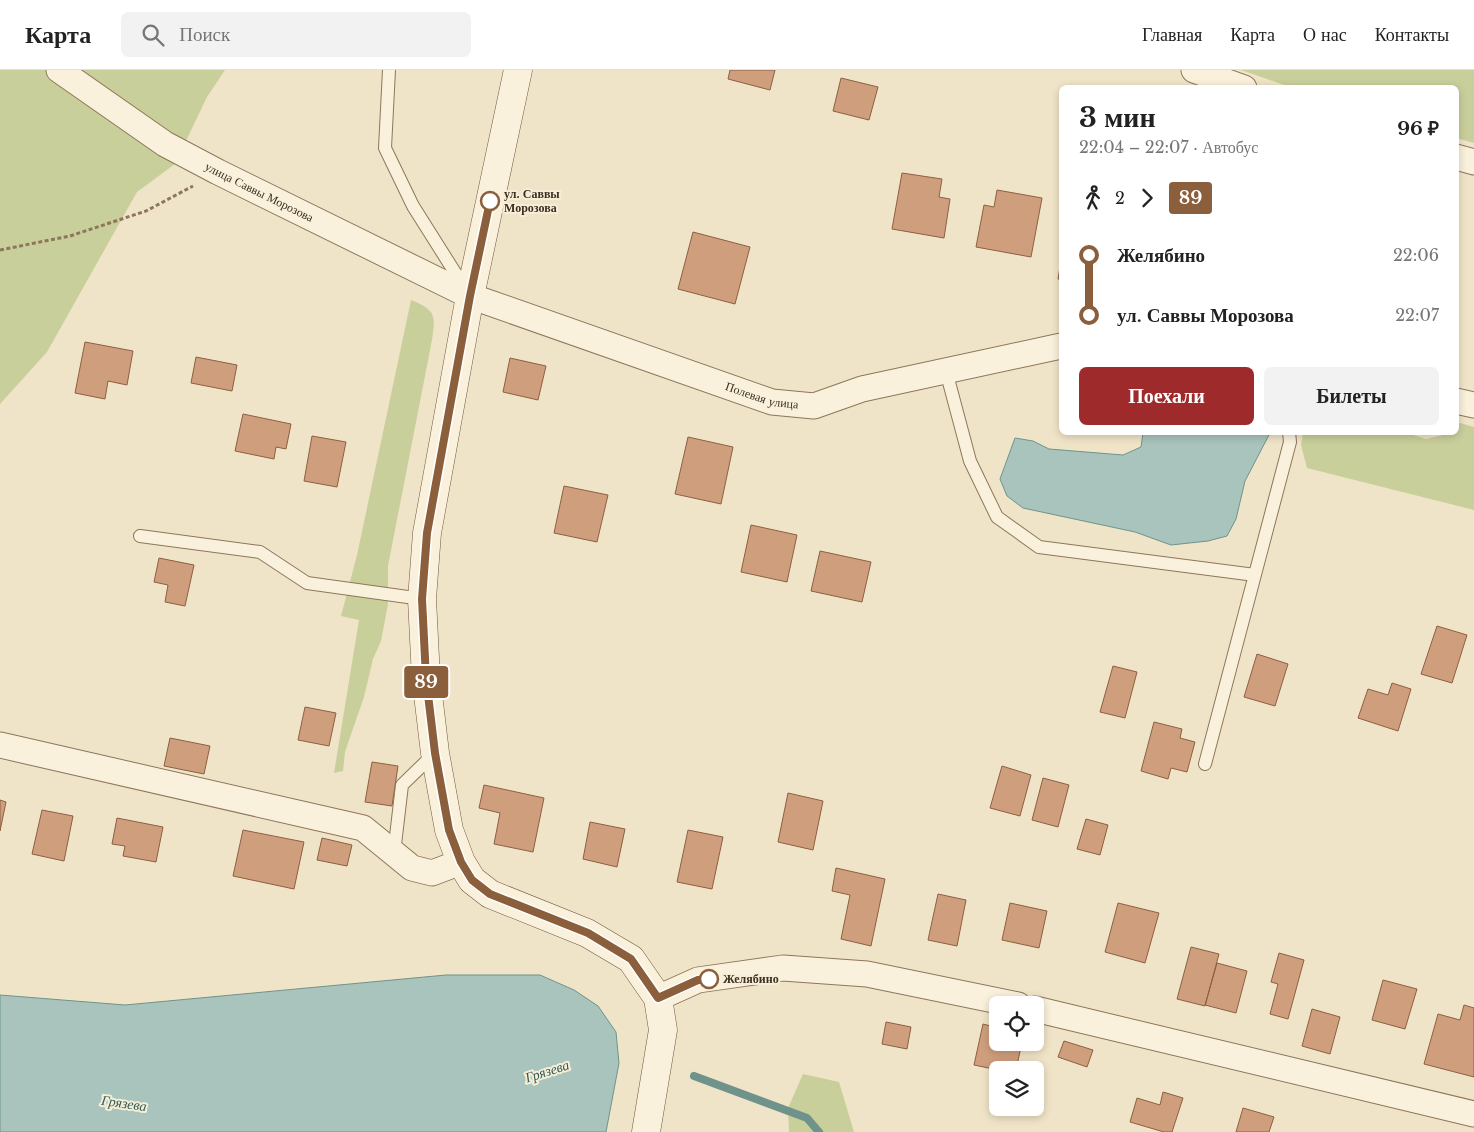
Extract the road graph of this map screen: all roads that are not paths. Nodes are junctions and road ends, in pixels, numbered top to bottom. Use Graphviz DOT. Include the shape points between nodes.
graph roads {
  1 [pos="59,70"];
  2 [pos="389,70"];
  3 [pos="518,70"];
  4 [pos="1194,70"];
  5 [pos="1236,85"];
  6 [pos="1459,158"];
  7 [pos="1474,162"];
  8 [pos="470,296"];
  9 [pos="1059,346"];
  10 [pos="946,371"];
  11 [pos="1459,402"];
  12 [pos="1474,404"];
  13 [pos="1289,435"];
  14 [pos="140,536"];
  15 [pos="1255,575"];
  16 [pos="422,599"];
  17 [pos="0,745"];
  18 [pos="435,753"];
  19 [pos="1205,764"];
  20 [pos="394,853"];
  21 [pos="461,862"];
  22 [pos="658,998"];
  23 [pos="989,999"];
  24 [pos="1044,1011"];
  25 [pos="1474,1114"];
  26 [pos="646,1132"];
  1 -- 8 [label="street, улица Саввы Морозова" via="166,144"];
  2 -- 8 [label="lane" via="385,148 413,206"];
  3 -- 8 [label="street"];
  4 -- 5 [label="street"];
  6 -- 7 [label="street"];
  8 -- 10 [label="street, Полевая улица" via="772,402 814,406 862,389"];
  8 -- 16 [label="street" via="427,533"];
  9 -- 10 [label="street, Полевая улица"];
  10 -- 15 [label="lane" via="970,461 997,517 1039,547"];
  11 -- 12 [label="street"];
  13 -- 15 [label="lane"];
  14 -- 16 [label="lane" via="260,552 307,583"];
  15 -- 19 [label="lane"];
  16 -- 18 [label="street" via="426,678"];
  17 -- 20 [label="street" via="363,828"];
  18 -- 20 [label="lane" via="402,785"];
  18 -- 21 [label="street" via="449,830"];
  20 -- 21 [label="street" via="412,868 432,873"];
  21 -- 22 [label="street" via="472,880 490,894 588,933 631,959"];
  22 -- 23 [label="street" via="698,980 783,968 867,974"];
  22 -- 26 [label="street" via="663,1030"];
  24 -- 25 [label="street"];
}
